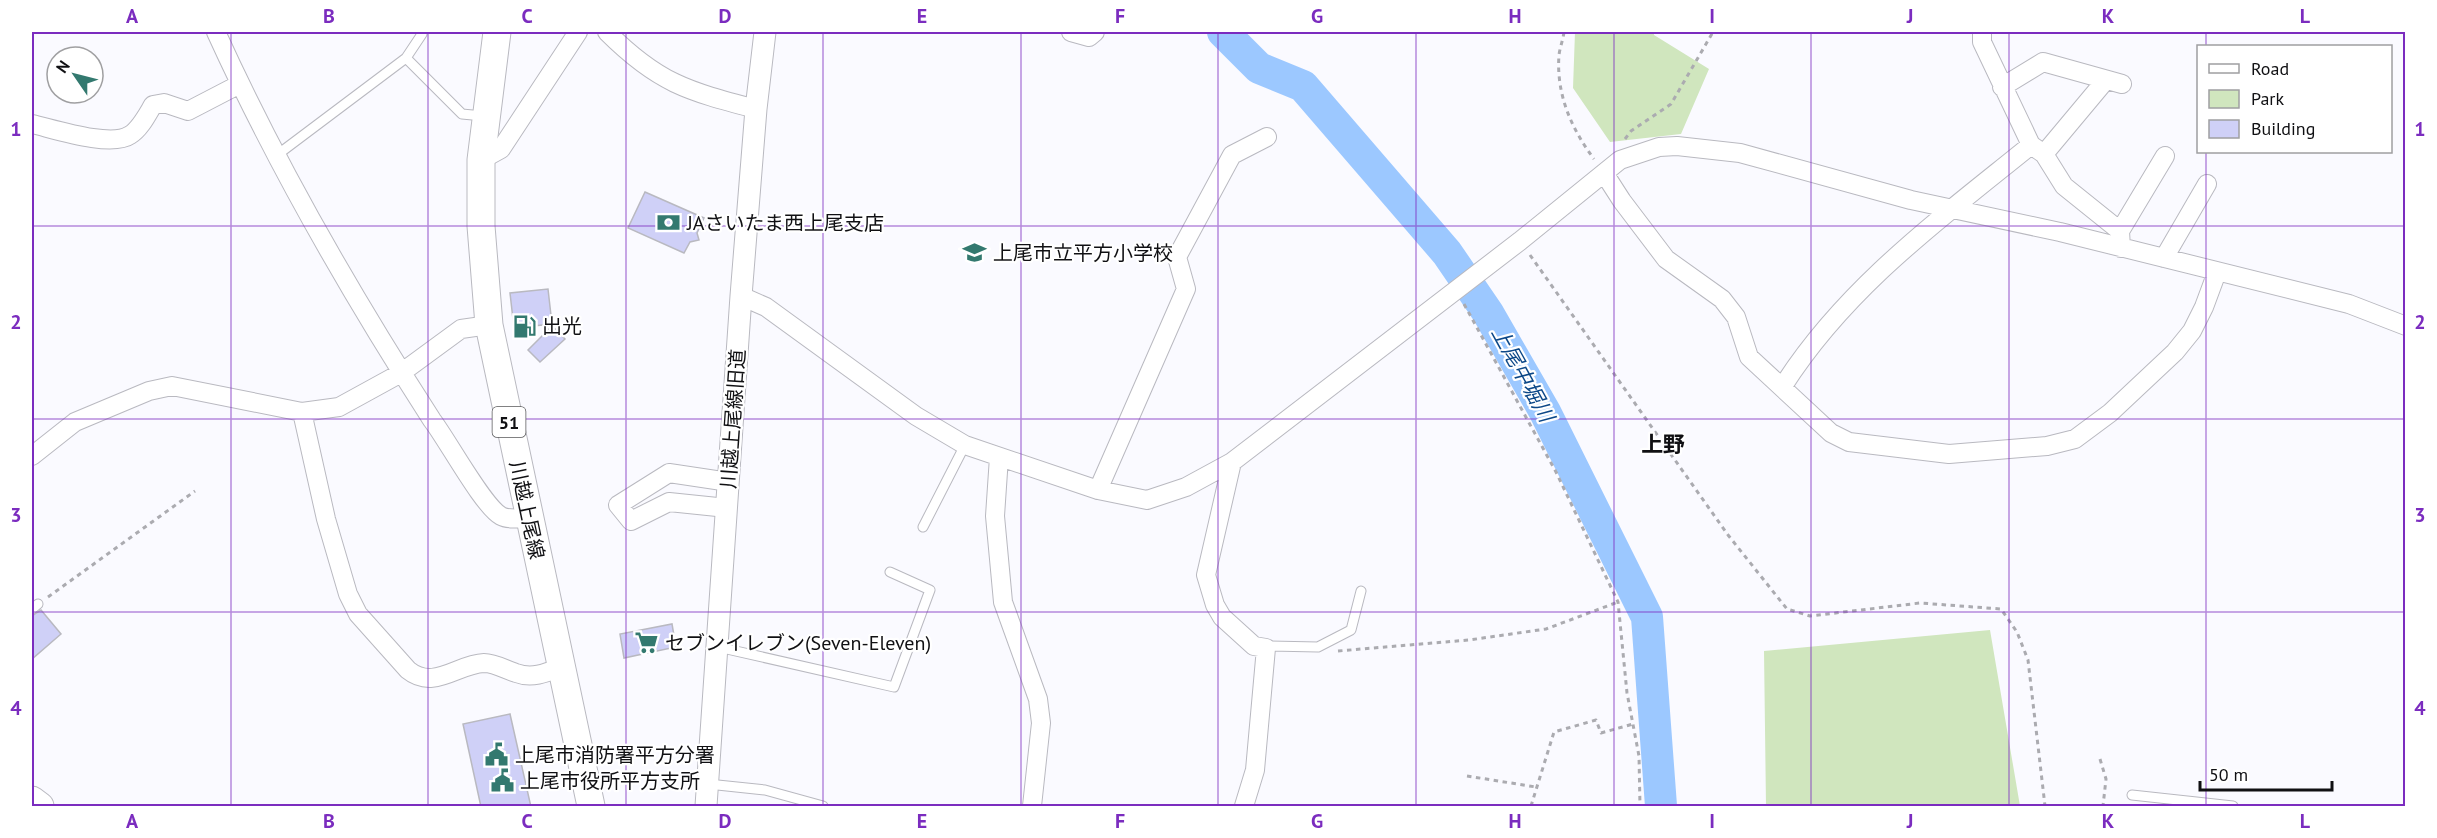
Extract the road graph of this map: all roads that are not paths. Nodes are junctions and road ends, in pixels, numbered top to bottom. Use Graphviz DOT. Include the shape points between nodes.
graph roads {
  1 [pos="216,32"];
  2 [pos="421,32"];
  3 [pos="497,32"];
  4 [pos="578,32"];
  5 [pos="607,32"];
  6 [pos="765,32"];
  7 [pos="1071,32"];
  8 [pos="1095,32"];
  9 [pos="1982,32"];
  10 [pos="406,58"];
  11 [pos="240,84"];
  12 [pos="2002,87"];
  13 [pos="756,110"];
  14 [pos="486,116"];
  15 [pos="32,124"];
  16 [pos="1267,136"];
  17 [pos="2038,149"];
  18 [pos="277,155"];
  19 [pos="2165,156"];
  20 [pos="481,160"];
  21 [pos="1605,173"];
  22 [pos="2207,184"];
  23 [pos="1953,208"];
  24 [pos="2121,239"];
  25 [pos="2164,258"];
  26 [pos="2217,272"];
  27 [pos="741,296"];
  28 [pos="489,325"];
  29 [pos="2406,326"];
  30 [pos="402,373"];
  31 [pos="1783,386"];
  32 [pos="302,412"];
  33 [pos="965,445"];
  34 [pos="32,456"];
  35 [pos="999,457"];
  36 [pos="1232,462"];
  37 [pos="729,482"];
  38 [pos="1098,490"];
  39 [pos="727,508"];
  40 [pos="529,518"];
  41 [pos="923,527"];
  42 [pos="890,572"];
  43 [pos="1361,591"];
  44 [pos="718,647"];
  45 [pos="1266,648"];
  46 [pos="561,667"];
  47 [pos="708,784"];
  48 [pos="2132,795"];
  49 [pos="32,800"];
  50 [pos="2180,804"];
  51 [pos="818,806"];
  52 [pos="40,807"];
  53 [pos="591,807"];
  54 [pos="706,807"];
  55 [pos="1032,807"];
  56 [pos="1244,807"];
  57 [pos="2233,807"];
  1 -- 11 [label="street"];
  2 -- 10 [label="lane"];
  3 -- 14 [label="main road, 川越上尾線 / 51"];
  4 -- 20 [label="street" via="501,149"];
  5 -- 13 [label="street" via="635,60 662,78 695,94"];
  6 -- 13 [label="street, 川越上尾線旧道"];
  7 -- 8 [label="street" via="1089,37"];
  9 -- 12 [label="street" via="1982,42"];
  10 -- 14 [label="lane" via="462,114"];
  10 -- 18 [label="lane"];
  11 -- 15 [label="street" via="188,111 164,103 153,105 133,134 125,138 105,140"];
  11 -- 18 [label="street"];
  12 -- 17 [label="street"];
  12 -- 17 [label="street" via="2043,62 2114,82"];
  13 -- 27 [label="street, 川越上尾線旧道"];
  14 -- 20 [label="main road, 川越上尾線 / 51"];
  16 -- 38 [label="street" via="1232,155 1177,257 1186,289"];
  17 -- 23 [label="street"];
  17 -- 24 [label="street" via="2064,186"];
  18 -- 30 [label="street"];
  19 -- 24 [label="street"];
  20 -- 28 [label="main road, 川越上尾線 / 51"];
  21 -- 23 [label="street" via="1620,160 1659,147 1708,148"];
  21 -- 31 [label="street" via="1666,259 1722,298 1736,316 1749,357"];
  21 -- 36 [label="street"];
  22 -- 25 [label="street"];
  23 -- 24 [label="street"];
  23 -- 31 [label="street" via="1859,289 1821,332"];
  24 -- 25 [label="street"];
  25 -- 26 [label="street"];
  26 -- 29 [label="street" via="2349,304"];
  26 -- 31 [label="street" via="2196,323 2175,352 2075,439 2047,446 1949,454 1849,442 1831,433"];
  27 -- 33 [label="street" via="766,307 916,416"];
  27 -- 37 [label="street, 川越上尾線旧道"];
  28 -- 30 [label="street" via="461,329"];
  28 -- 40 [label="main road, 川越上尾線 / 51"];
  30 -- 32 [label="street" via="339,407"];
  30 -- 40 [label="street" via="491,509 503,518"];
  32 -- 34 [label="street" via="171,386 149,391 75,422"];
  32 -- 46 [label="street" via="348,594 358,614 408,670 416,676 435,679 486,663 526,676"];
  33 -- 35 [label="street"];
  33 -- 41 [label="lane"];
  35 -- 38 [label="street"];
  35 -- 55 [label="street" via="995,516 1002,594 1038,699 1041,723"];
  36 -- 38 [label="street" via="1186,487 1148,500"];
  36 -- 45 [label="street" via="1206,575 1215,605 1228,623 1254,646"];
  37 -- 39 [label="street, 川越上尾線旧道"];
  37 -- 39 [label="street" via="669,473 618,505 631,521 669,502"];
  39 -- 44 [label="street, 川越上尾線旧道"];
  40 -- 46 [label="main road, 川越上尾線 / 51"];
  42 -- 44 [label="lane" via="930,590 894,687"];
  43 -- 45 [label="lane" via="1351,630 1318,647"];
  44 -- 47 [label="street, 川越上尾線旧道"];
  45 -- 56 [label="street" via="1255,770"];
  46 -- 53 [label="main road, 川越上尾線 / 51"];
  47 -- 51 [label="lane" via="765,790"];
  47 -- 54 [label="street, 川越上尾線旧道"];
  48 -- 50 [label="lane"];
  49 -- 52 [label="main road"];
  50 -- 57 [label="lane"];
}
